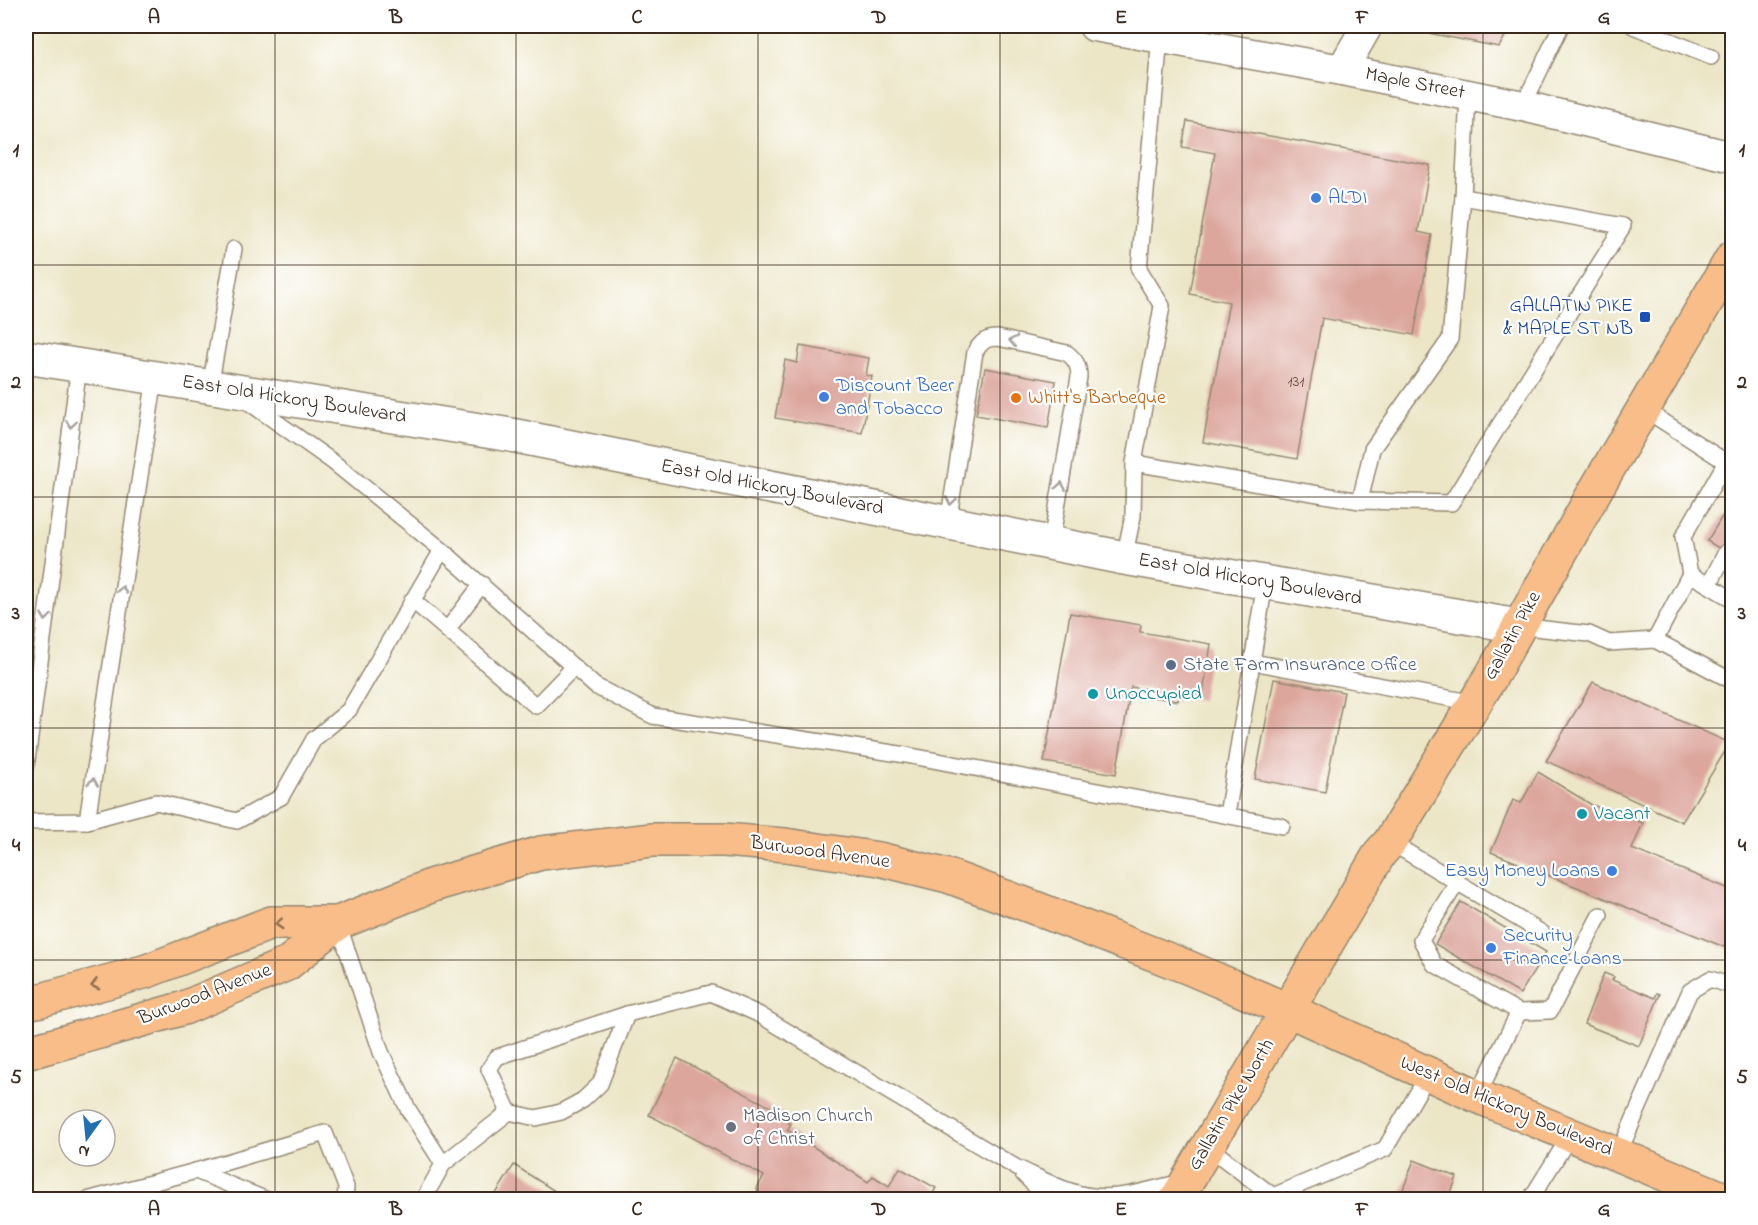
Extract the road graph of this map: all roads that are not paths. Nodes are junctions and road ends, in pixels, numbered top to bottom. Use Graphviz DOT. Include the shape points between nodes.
graph roads {
  1 [pos="1094,26"];
  2 [pos="1367,26"];
  3 [pos="1561,26"];
  4 [pos="1633,26"];
  5 [pos="1160,37"];
  6 [pos="1711,57"];
  7 [pos="1342,70"];
  8 [pos="1468,95"];
  9 [pos="1523,106"];
  10 [pos="1732,157"];
  11 [pos="1463,197"];
  12 [pos="234,249"];
  13 [pos="1732,261"];
  14 [pos="26,357"];
  15 [pos="79,366"];
  16 [pos="154,378"];
  17 [pos="221,388"];
  18 [pos="1644,409"];
  19 [pos="1730,461"];
  20 [pos="1134,463"];
  21 [pos="1360,501"];
  22 [pos="948,523"];
  23 [pos="1051,543"];
  24 [pos="442,550"];
  25 [pos="1726,552"];
  26 [pos="1124,558"];
  27 [pos="1690,574"];
  28 [pos="1265,582"];
  29 [pos="482,584"];
  30 [pos="1708,585"];
  31 [pos="1732,599"];
  32 [pos="412,600"];
  33 [pos="1518,626"];
  34 [pos="447,630"];
  35 [pos="1655,640"];
  36 [pos="1252,662"];
  37 [pos="574,667"];
  38 [pos="1732,681"];
  39 [pos="1475,703"];
  40 [pos="26,768"];
  41 [pos="1227,815"];
  42 [pos="87,821"];
  43 [pos="26,822"];
  44 [pos="1282,826"];
  45 [pos="1390,842"];
  46 [pos="1457,884"];
  47 [pos="1600,915"];
  48 [pos="338,923"];
  49 [pos="1542,933"];
  50 [pos="1732,986"];
  51 [pos="26,1003"];
  52 [pos="1288,1010"];
  53 [pos="1519,1011"];
  54 [pos="627,1014"];
  55 [pos="26,1053"];
  56 [pos="1428,1075"];
  57 [pos="1477,1096"];
  58 [pos="509,1112"];
  59 [pos="1570,1136"];
  60 [pos="1207,1146"];
  61 [pos="1618,1155"];
  62 [pos="443,1164"];
  63 [pos="1017,1168"];
  64 [pos="196,1171"];
  65 [pos="1181,1190"];
  66 [pos="1272,1198"];
  67 [pos="87,1200"];
  68 [pos="267,1200"];
  69 [pos="345,1200"];
  70 [pos="423,1200"];
  71 [pos="1049,1200"];
  72 [pos="1530,1200"];
  73 [pos="1727,1200"];
  1 -- 5 [label="street, Maple Street"];
  2 -- 7 [label="street"];
  3 -- 9 [label="lane"];
  4 -- 6 [label="lane"];
  5 -- 7 [label="street, Maple Street"];
  5 -- 20 [label="lane" via="1139,269 1162,306"];
  7 -- 8 [label="street, Maple Street"];
  8 -- 9 [label="street, Maple Street"];
  8 -- 11 [label="lane"];
  9 -- 10 [label="street, Maple Street"];
  11 -- 21 [label="lane" via="1450,339 1372,449"];
  11 -- 21 [label="lane" via="1623,226 1451,503"];
  12 -- 17 [label="lane"];
  13 -- 18 [label="main road, Gallatin Pike"];
  14 -- 15 [label="street, East Old Hickory Boulevard"];
  15 -- 16 [label="street, East Old Hickory Boulevard"];
  15 -- 40 [label="lane, one-way"];
  16 -- 17 [label="street, East Old Hickory Boulevard"];
  42 -- 16 [label="lane, one-way"];
  17 -- 22 [label="street, East Old Hickory Boulevard" via="510,435"];
  17 -- 24 [label="lane" via="333,462"];
  18 -- 19 [label="lane"];
  18 -- 33 [label="main road, Gallatin Pike"];
  19 -- 27 [label="lane" via="1683,537"];
  20 -- 21 [label="lane"];
  20 -- 26 [label="lane" via="1133,516"];
  22 -- 23 [label="street, East Old Hickory Boulevard"];
  23 -- 22 [label="lane, one-way" via="1079,368 1067,352 998,338 987,338 975,352"];
  23 -- 26 [label="street, East Old Hickory Boulevard"];
  24 -- 29 [label="lane"];
  24 -- 32 [label="lane"];
  25 -- 30 [label="lane"];
  26 -- 28 [label="street, East Old Hickory Boulevard"];
  27 -- 30 [label="lane"];
  27 -- 35 [label="lane"];
  28 -- 33 [label="street, East Old Hickory Boulevard"];
  28 -- 36 [label="lane"];
  29 -- 34 [label="lane"];
  29 -- 37 [label="lane"];
  30 -- 31 [label="lane"];
  32 -- 34 [label="lane"];
  32 -- 42 [label="lane" via="349,710 314,739 281,797 237,821 156,802"];
  33 -- 35 [label="lane" via="1589,634 1609,642"];
  33 -- 39 [label="main road, Gallatin Pike"];
  34 -- 37 [label="lane" via="536,706"];
  35 -- 38 [label="lane"];
  36 -- 39 [label="lane"];
  36 -- 41 [label="lane"];
  37 -- 41 [label="lane" via="595,686 653,716 906,755"];
  39 -- 45 [label="main road, Gallatin Pike"];
  41 -- 44 [label="lane"];
  42 -- 43 [label="lane"];
  45 -- 46 [label="lane"];
  45 -- 52 [label="main road, Gallatin Pike"];
  46 -- 49 [label="lane"];
  46 -- 53 [label="lane" via="1421,940 1434,964"];
  47 -- 53 [label="lane" via="1550,1011"];
  48 -- 51 [label="main road, Burwood Avenue, one-way" via="271,923 147,971"];
  48 -- 52 [label="main road, Burwood Avenue" via="433,885 541,854 652,840 785,844 879,859 948,876"];
  48 -- 55 [label="main road, Burwood Avenue" via="287,964 195,1003"];
  48 -- 62 [label="lane" via="381,1052 408,1109"];
  50 -- 61 [label="lane" via="1710,978 1690,991"];
  52 -- 56 [label="main road, West Old Hickory Boulevard"];
  52 -- 60 [label="main road, Gallatin Pike North"];
  53 -- 57 [label="lane"];
  54 -- 58 [label="lane" via="600,1084 583,1100 561,1112 536,1118"];
  54 -- 58 [label="lane" via="497,1057 489,1069"];
  54 -- 63 [label="lane" via="711,993 758,1014"];
  56 -- 57 [label="main road, West Old Hickory Boulevard"];
  56 -- 66 [label="lane" via="1385,1149"];
  57 -- 59 [label="main road, West Old Hickory Boulevard"];
  58 -- 62 [label="lane"];
  59 -- 61 [label="main road, West Old Hickory Boulevard"];
  59 -- 72 [label="lane"];
  60 -- 65 [label="main road, Gallatin Pike North"];
  60 -- 66 [label="lane"];
  61 -- 73 [label="main road, West Old Hickory Boulevard"];
  62 -- 70 [label="lane"];
  63 -- 65 [label="lane" via="1091,1196"];
  63 -- 71 [label="lane"];
  64 -- 67 [label="lane"];
  64 -- 68 [label="lane"];
  64 -- 69 [label="lane" via="324,1132 345,1187"];
}
